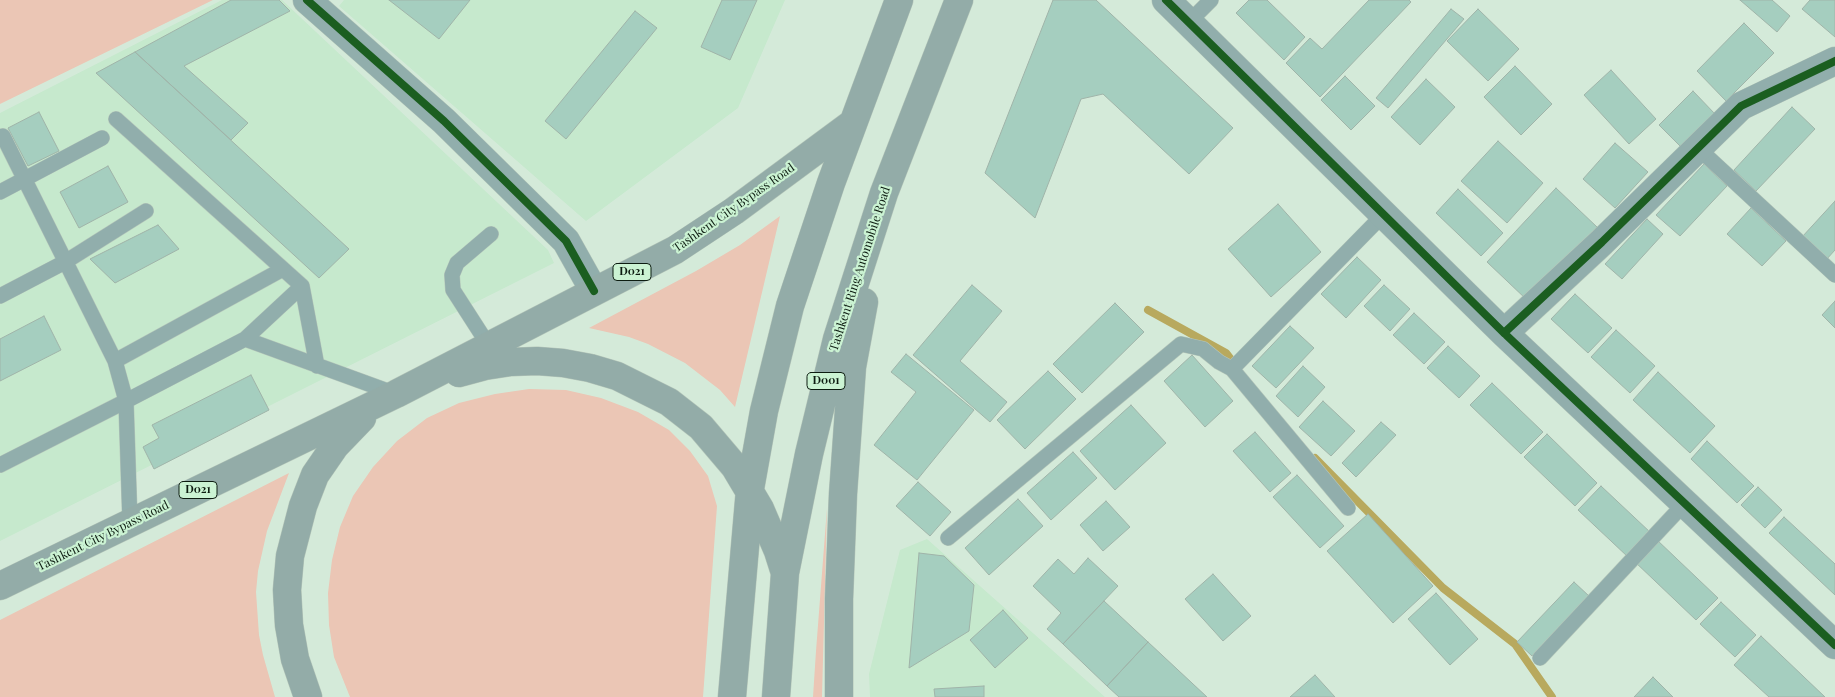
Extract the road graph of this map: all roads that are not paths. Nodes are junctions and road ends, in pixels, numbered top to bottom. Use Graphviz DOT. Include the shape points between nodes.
graph roads {
  1 [pos="307,0"];
  2 [pos="899,0"];
  3 [pos="959,0"];
  4 [pos="1166,0"];
  5 [pos="1211,0"];
  6 [pos="1189,22"];
  7 [pos="1835,61"];
  8 [pos="116,119"];
  9 [pos="853,123"];
  10 [pos="3,136"];
  11 [pos="102,138"];
  12 [pos="1698,148"];
  13 [pos="24,179"];
  14 [pos="0,192"];
  15 [pos="884,193"];
  16 [pos="146,211"];
  17 [pos="1384,214"];
  18 [pos="491,234"];
  19 [pos="65,262"];
  20 [pos="283,269"];
  21 [pos="1835,275"];
  22 [pos="302,286"];
  23 [pos="594,291"];
  24 [pos="0,296"];
  25 [pos="1504,333"];
  26 [pos="245,339"];
  27 [pos="489,346"];
  28 [pos="115,361"];
  29 [pos="318,366"];
  30 [pos="1232,369"];
  31 [pos="396,394"];
  32 [pos="126,401"];
  33 [pos="0,465"];
  34 [pos="750,489"];
  35 [pos="1685,504"];
  36 [pos="1348,508"];
  37 [pos="130,523"];
  38 [pos="948,538"];
  39 [pos="785,573"];
  40 [pos="0,586"];
  41 [pos="1835,645"];
  42 [pos="1540,658"];
  43 [pos="308,697"];
  44 [pos="732,697"];
  45 [pos="776,697"];
  46 [pos="839,697"];
  1 -- 23 [label="street" via="444,121 566,241"];
  2 -- 9 [label="highway"];
  3 -- 15 [label="highway, Tashkent Ring Automobile Road / D001"];
  4 -- 6 [label="street"];
  5 -- 6 [label="lane"];
  6 -- 17 [label="street"];
  7 -- 12 [label="street" via="1741,106"];
  8 -- 20 [label="lane"];
  9 -- 23 [label="highway, Tashkent City Bypass Road / D021" via="734,211 675,250"];
  9 -- 34 [label="highway" via="790,306 764,410"];
  10 -- 13 [label="lane"];
  11 -- 13 [label="lane"];
  12 -- 21 [label="lane"];
  12 -- 25 [label="street"];
  13 -- 14 [label="lane"];
  13 -- 19 [label="lane"];
  15 -- 39 [label="highway, Tashkent Ring Automobile Road / D001" via="837,339"];
  15 -- 46 [label="highway" via="852,367 838,599"];
  16 -- 19 [label="lane"];
  17 -- 25 [label="street"];
  17 -- 30 [label="lane"];
  18 -- 27 [label="lane" via="457,263 452,275 453,290"];
  19 -- 24 [label="lane"];
  19 -- 28 [label="lane"];
  20 -- 22 [label="lane"];
  20 -- 28 [label="lane"];
  22 -- 26 [label="lane"];
  22 -- 29 [label="lane"];
  23 -- 27 [label="highway, Tashkent City Bypass Road / D021"];
  25 -- 35 [label="street"];
  26 -- 29 [label="lane"];
  26 -- 32 [label="lane"];
  27 -- 31 [label="highway, Tashkent City Bypass Road / D021"];
  28 -- 32 [label="lane"];
  29 -- 31 [label="lane"];
  30 -- 36 [label="lane"];
  30 -- 38 [label="lane" via="1203,348 1181,344"];
  31 -- 34 [label="highway, Tashkent City Bypass Road / D021" via="498,364 537,361 590,368 644,388 686,414 724,452"];
  31 -- 37 [label="highway, Tashkent City Bypass Road / D021"];
  31 -- 43 [label="highway, Tashkent City Bypass Road / D021" via="359,420 329,453 308,490 298,522 290,556 287,607 295,659"];
  32 -- 33 [label="lane"];
  32 -- 37 [label="lane"];
  34 -- 39 [label="highway, Tashkent City Bypass Road / D021" via="770,529"];
  34 -- 44 [label="highway"];
  35 -- 41 [label="street"];
  35 -- 42 [label="lane"];
  37 -- 40 [label="highway, Tashkent City Bypass Road / D021"];
  39 -- 45 [label="highway, Tashkent Ring Automobile Road / D001"];
}
